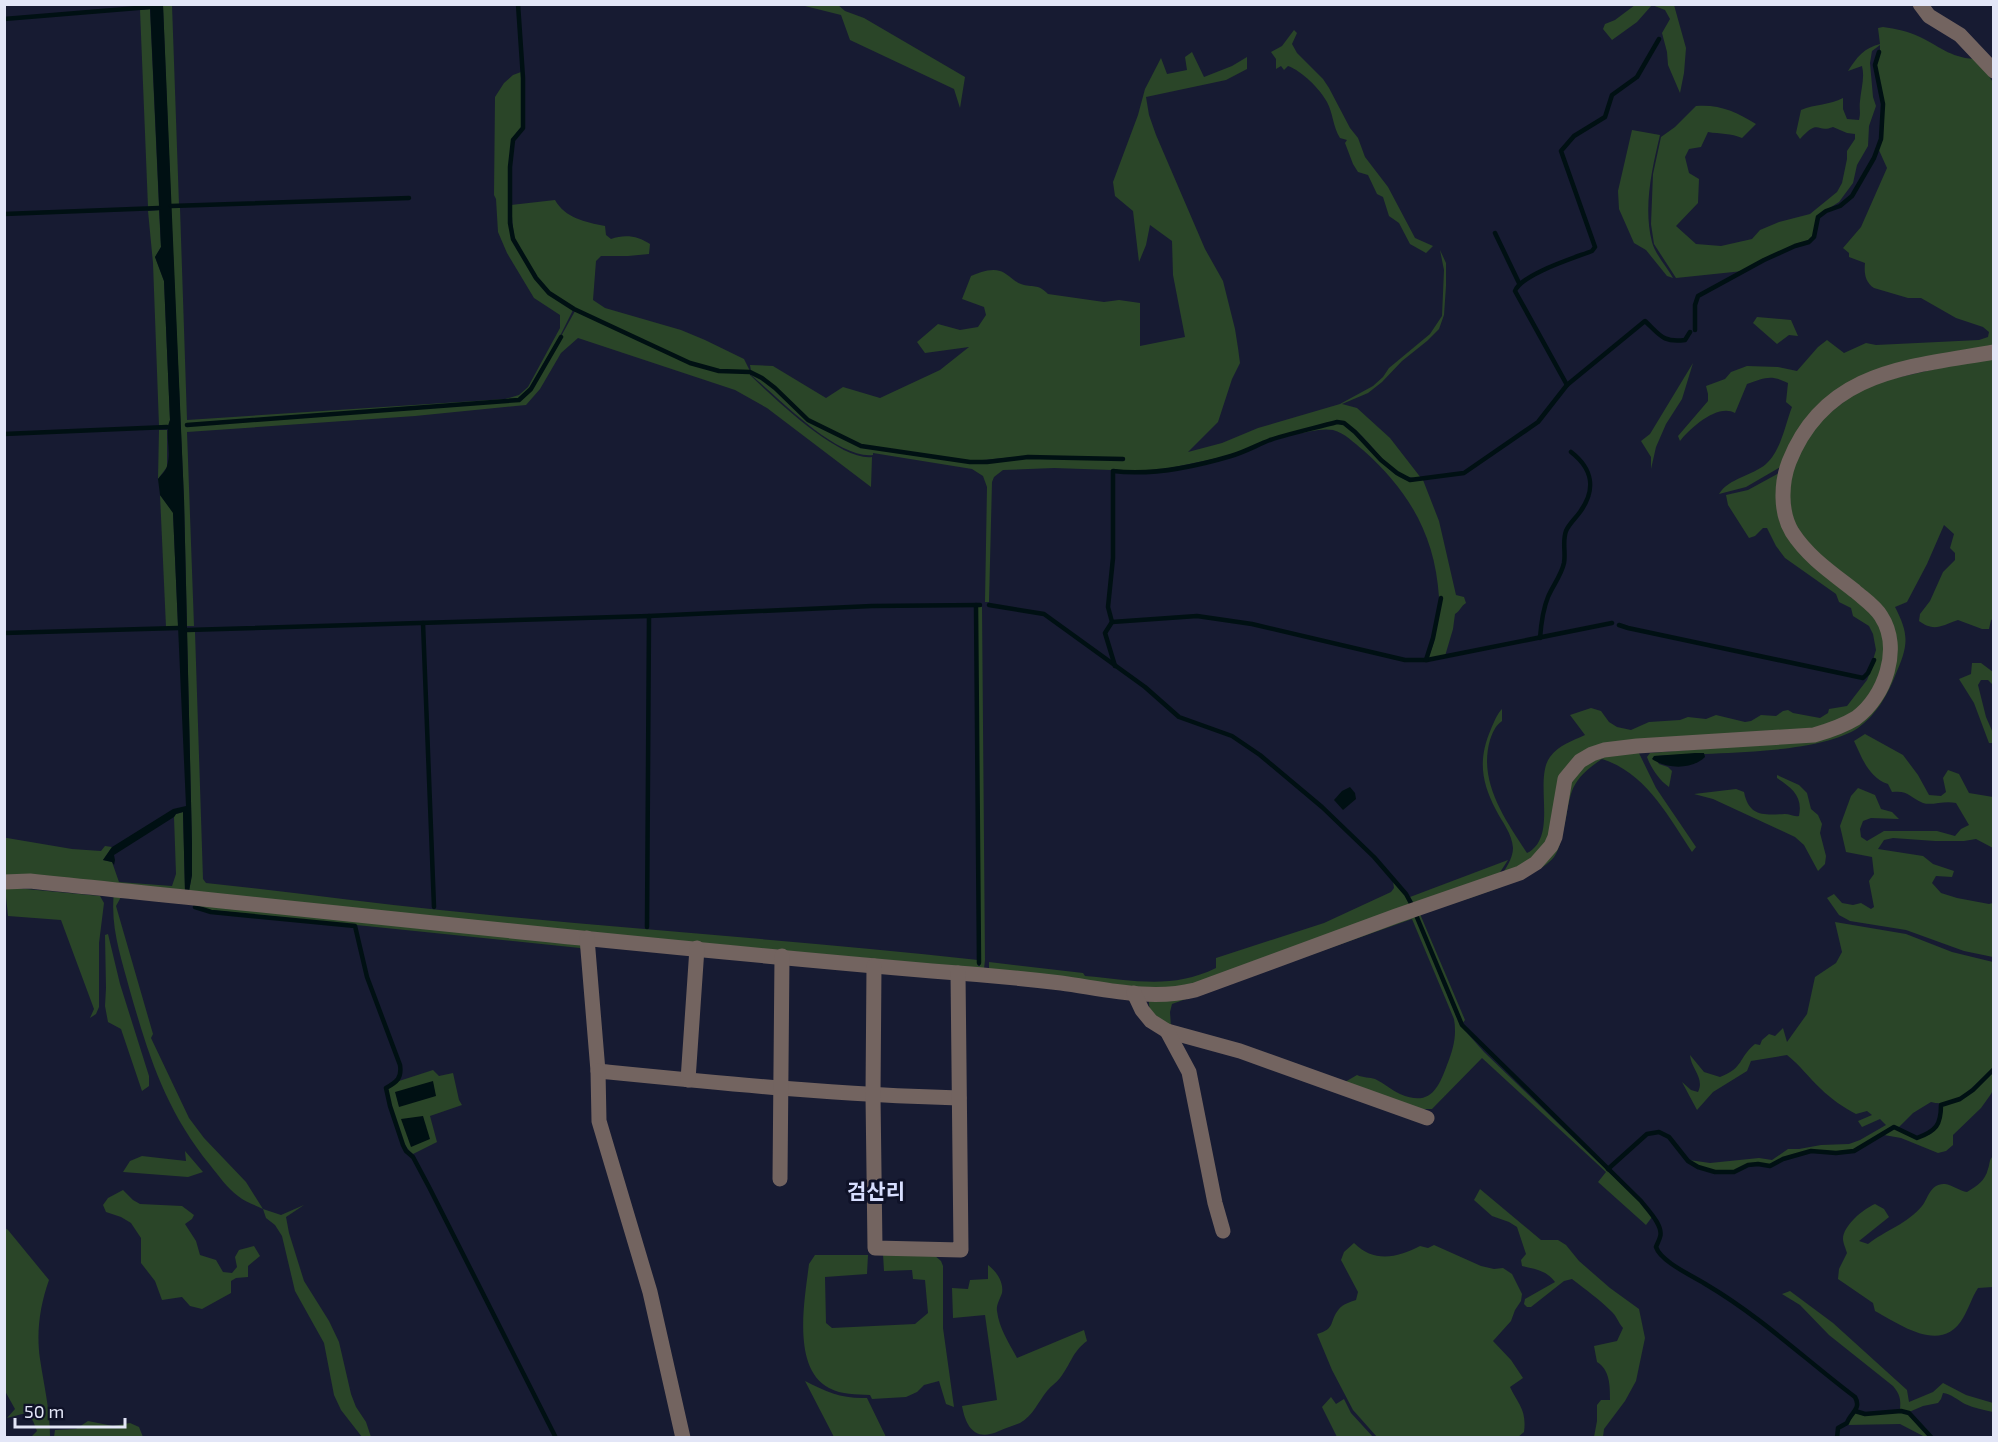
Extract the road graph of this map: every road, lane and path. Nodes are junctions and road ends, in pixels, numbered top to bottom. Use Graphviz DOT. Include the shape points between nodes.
graph roads {
  1 [pos="1920,4"];
  2 [pos="1994,71"];
  3 [pos="1994,352"];
  4 [pos="4,882"];
  5 [pos="587,938"];
  6 [pos="697,948"];
  7 [pos="782,956"];
  8 [pos="874,966"];
  9 [pos="958,973"];
  10 [pos="1134,993"];
  11 [pos="1167,1031"];
  12 [pos="598,1071"];
  13 [pos="688,1080"];
  14 [pos="780,1089"];
  15 [pos="873,1095"];
  16 [pos="959,1098"];
  17 [pos="1427,1118"];
  18 [pos="780,1179"];
  19 [pos="1223,1231"];
  20 [pos="683,1437"];
  1 -- 2 [label="street" via="1929,16 1960,35"];
  3 -- 10 [label="street" via="1894,370 1845,392 1809,424 1787,467 1783,497 1791,530 1812,557 1871,604 1890,636 1885,678 1857,717 1814,735 1637,746 1592,754 1580,761 1566,779 1551,846 1520,873 1204,987 1169,994"];
  4 -- 5 [label="street" via="30,881"];
  5 -- 6 [label="street"];
  5 -- 12 [label="street"];
  6 -- 7 [label="street"];
  6 -- 13 [label="street"];
  7 -- 8 [label="street"];
  7 -- 14 [label="street"];
  8 -- 9 [label="street"];
  8 -- 15 [label="street"];
  9 -- 10 [label="street"];
  9 -- 16 [label="street"];
  10 -- 11 [label="street" via="1151,1021"];
  11 -- 17 [label="street" via="1240,1051"];
  11 -- 19 [label="street" via="1189,1072"];
  12 -- 13 [label="street"];
  12 -- 20 [label="street" via="599,1121 650,1292"];
  13 -- 14 [label="street"];
  14 -- 15 [label="street"];
  14 -- 18 [label="street"];
  15 -- 16 [label="street"];
  15 -- 16 [label="street" via="875,1248 961,1250"];
}
